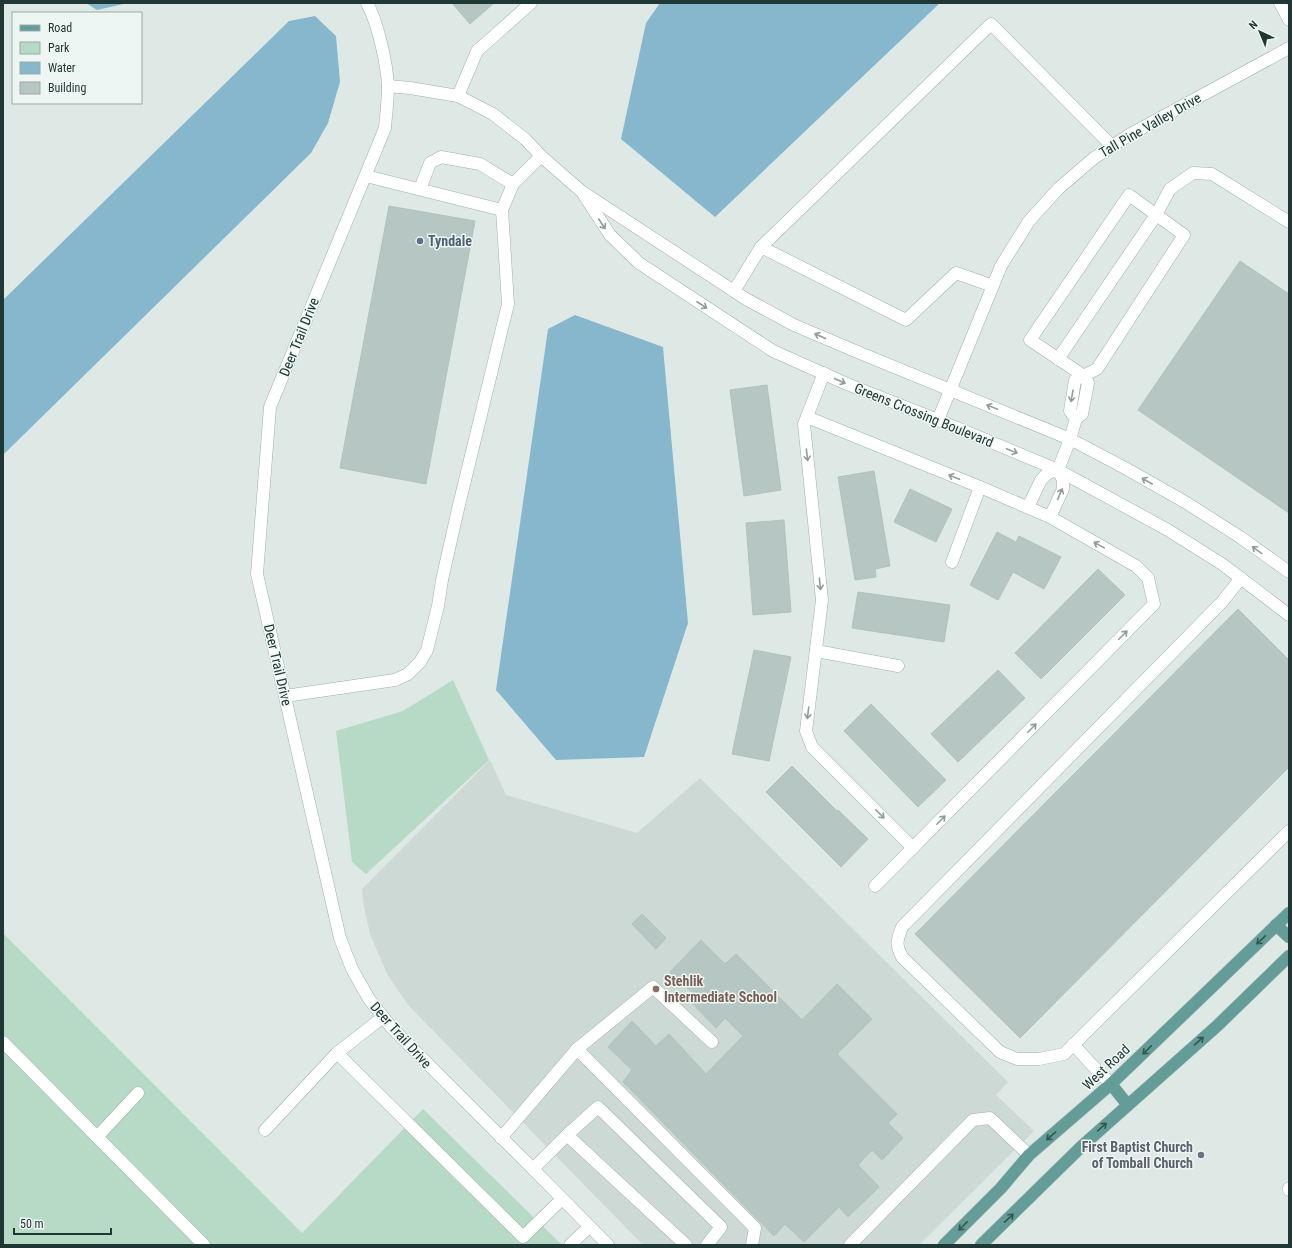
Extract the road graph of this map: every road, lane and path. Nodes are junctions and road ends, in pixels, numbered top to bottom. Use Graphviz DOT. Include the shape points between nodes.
graph roads {
  1 [pos="367,3"];
  2 [pos="531,3"];
  3 [pos="1280,3"];
  4 [pos="1289,20"];
  5 [pos="1289,48"];
  6 [pos="388,86"];
  7 [pos="458,96"];
  8 [pos="1112,146"];
  9 [pos="541,156"];
  10 [pos="366,176"];
  11 [pos="513,184"];
  12 [pos="420,189"];
  13 [pos="581,191"];
  14 [pos="502,210"];
  15 [pos="1156,215"];
  16 [pos="1289,222"];
  17 [pos="761,247"];
  18 [pos="993,286"];
  19 [pos="734,290"];
  20 [pos="1058,359"];
  21 [pos="824,374"];
  22 [pos="1084,376"];
  23 [pos="950,390"];
  24 [pos="807,417"];
  25 [pos="938,420"];
  26 [pos="1070,439"];
  27 [pos="1058,470"];
  28 [pos="985,490"];
  29 [pos="1028,507"];
  30 [pos="1050,517"];
  31 [pos="952,562"];
  32 [pos="1289,572"];
  33 [pos="1241,578"];
  34 [pos="1289,614"];
  35 [pos="816,651"];
  36 [pos="898,666"];
  37 [pos="285,696"];
  38 [pos="1289,831"];
  39 [pos="913,848"];
  40 [pos="875,886"];
  41 [pos="1289,913"];
  42 [pos="1276,926"];
  43 [pos="1289,937"];
  44 [pos="1289,956"];
  45 [pos="383,1017"];
  46 [pos="3,1042"];
  47 [pos="712,1042"];
  48 [pos="1073,1044"];
  49 [pos="577,1049"];
  50 [pos="337,1054"];
  51 [pos="1111,1084"];
  52 [pos="138,1093"];
  53 [pos="1127,1104"];
  54 [pos="265,1130"];
  55 [pos="567,1135"];
  56 [pos="97,1137"];
  57 [pos="502,1138"];
  58 [pos="1029,1155"];
  59 [pos="533,1169"];
  60 [pos="562,1199"];
  61 [pos="589,1226"];
  62 [pos="522,1241"];
  63 [pos="204,1245"];
  64 [pos="570,1245"];
  65 [pos="608,1245"];
  66 [pos="686,1245"];
  67 [pos="707,1245"];
  68 [pos="752,1245"];
  69 [pos="850,1245"];
  70 [pos="945,1245"];
  71 [pos="981,1245"];
  1 -- 6 [label="street, Deer Trail Drive" via="373,13 383,51"];
  2 -- 7 [label="street" via="477,51"];
  3 -- 4 [label="street"];
  5 -- 8 [label="street, Tall Pine Valley Drive"];
  6 -- 7 [label="street, Greens Crossing Boulevard"];
  6 -- 10 [label="street, Deer Trail Drive" via="385,128"];
  7 -- 9 [label="street, Greens Crossing Boulevard" via="493,114 525,139"];
  8 -- 17 [label="street" via="990,24"];
  8 -- 18 [label="street, Tall Pine Valley Drive" via="1059,188 1030,221 1001,266"];
  9 -- 11 [label="street"];
  9 -- 13 [label="street, Greens Crossing Boulevard"];
  10 -- 12 [label="street"];
  10 -- 37 [label="street, Deer Trail Drive" via="270,407 257,574"];
  11 -- 12 [label="street" via="480,164 441,157 430,163"];
  11 -- 14 [label="street"];
  12 -- 14 [label="street"];
  13 -- 19 [label="street, Greens Crossing Boulevard"];
  13 -- 21 [label="street, Greens Crossing Boulevard, one-way" via="610,235 639,263 773,351"];
  14 -- 37 [label="street" via="508,304 427,650 408,674 395,680"];
  15 -- 16 [label="street" via="1170,189 1192,173 1212,174"];
  15 -- 20 [label="street"];
  15 -- 20 [label="street" via="1129,195 1030,340"];
  15 -- 22 [label="street" via="1184,235 1097,369"];
  17 -- 18 [label="street" via="906,320 956,273"];
  17 -- 19 [label="street"];
  18 -- 23 [label="street, Tall Pine Valley Drive"];
  23 -- 19 [label="street, Greens Crossing Boulevard, one-way" via="794,325"];
  20 -- 22 [label="street"];
  21 -- 24 [label="street"];
  21 -- 25 [label="street, Greens Crossing Boulevard, one-way"];
  22 -- 26 [label="street" via="1075,380 1070,411 1076,419"];
  23 -- 25 [label="street, Tall Pine Valley Drive"];
  26 -- 23 [label="street, Greens Crossing Boulevard, one-way"];
  28 -- 24 [label="street, one-way"];
  24 -- 35 [label="street, one-way" via="804,424 822,600"];
  25 -- 27 [label="street, Greens Crossing Boulevard, one-way"];
  26 -- 27 [label="street"];
  32 -- 26 [label="street, Greens Crossing Boulevard, one-way" via="1185,502"];
  27 -- 29 [label="street" via="1048,473 1042,480"];
  30 -- 27 [label="street, one-way" via="1063,488 1063,480"];
  27 -- 33 [label="street, Greens Crossing Boulevard" via="1168,530"];
  28 -- 29 [label="street"];
  28 -- 31 [label="street"];
  29 -- 30 [label="street"];
  39 -- 30 [label="street, one-way" via="1154,604 1148,578 1136,566"];
  33 -- 34 [label="street, Greens Crossing Boulevard"];
  33 -- 48 [label="street" via="1222,602 902,927 900,932 897,947 902,957 1000,1052 1017,1059 1039,1059 1064,1054"];
  35 -- 36 [label="street"];
  35 -- 39 [label="street, one-way" via="806,731 812,747"];
  37 -- 45 [label="street, Deer Trail Drive" via="340,938 352,969"];
  38 -- 48 [label="street"];
  39 -- 40 [label="street"];
  41 -- 42 [label="main road, West Road"];
  42 -- 43 [label="main road"];
  42 -- 51 [label="main road, West Road, one-way"];
  53 -- 44 [label="main road, one-way" via="1217,1026"];
  45 -- 50 [label="street"];
  45 -- 57 [label="street, Deer Trail Drive"];
  46 -- 56 [label="street"];
  47 -- 49 [label="street" via="653,987"];
  48 -- 51 [label="street"];
  49 -- 57 [label="street"];
  49 -- 68 [label="street" via="755,1228"];
  50 -- 54 [label="street"];
  50 -- 62 [label="street"];
  51 -- 53 [label="main road"];
  51 -- 58 [label="main road, West Road, one-way"];
  52 -- 56 [label="street"];
  71 -- 53 [label="main road, one-way"];
  55 -- 59 [label="street"];
  55 -- 66 [label="street"];
  55 -- 67 [label="street" via="598,1107 721,1227"];
  56 -- 63 [label="street"];
  57 -- 59 [label="street, Deer Trail Drive"];
  58 -- 69 [label="street" via="990,1118 973,1120"];
  58 -- 70 [label="main road, West Road, one-way" via="1001,1188"];
  59 -- 60 [label="street, Deer Trail Drive"];
  60 -- 61 [label="street, Deer Trail Drive"];
  60 -- 62 [label="street"];
  61 -- 64 [label="street"];
  61 -- 65 [label="street, Deer Trail Drive"];
}
